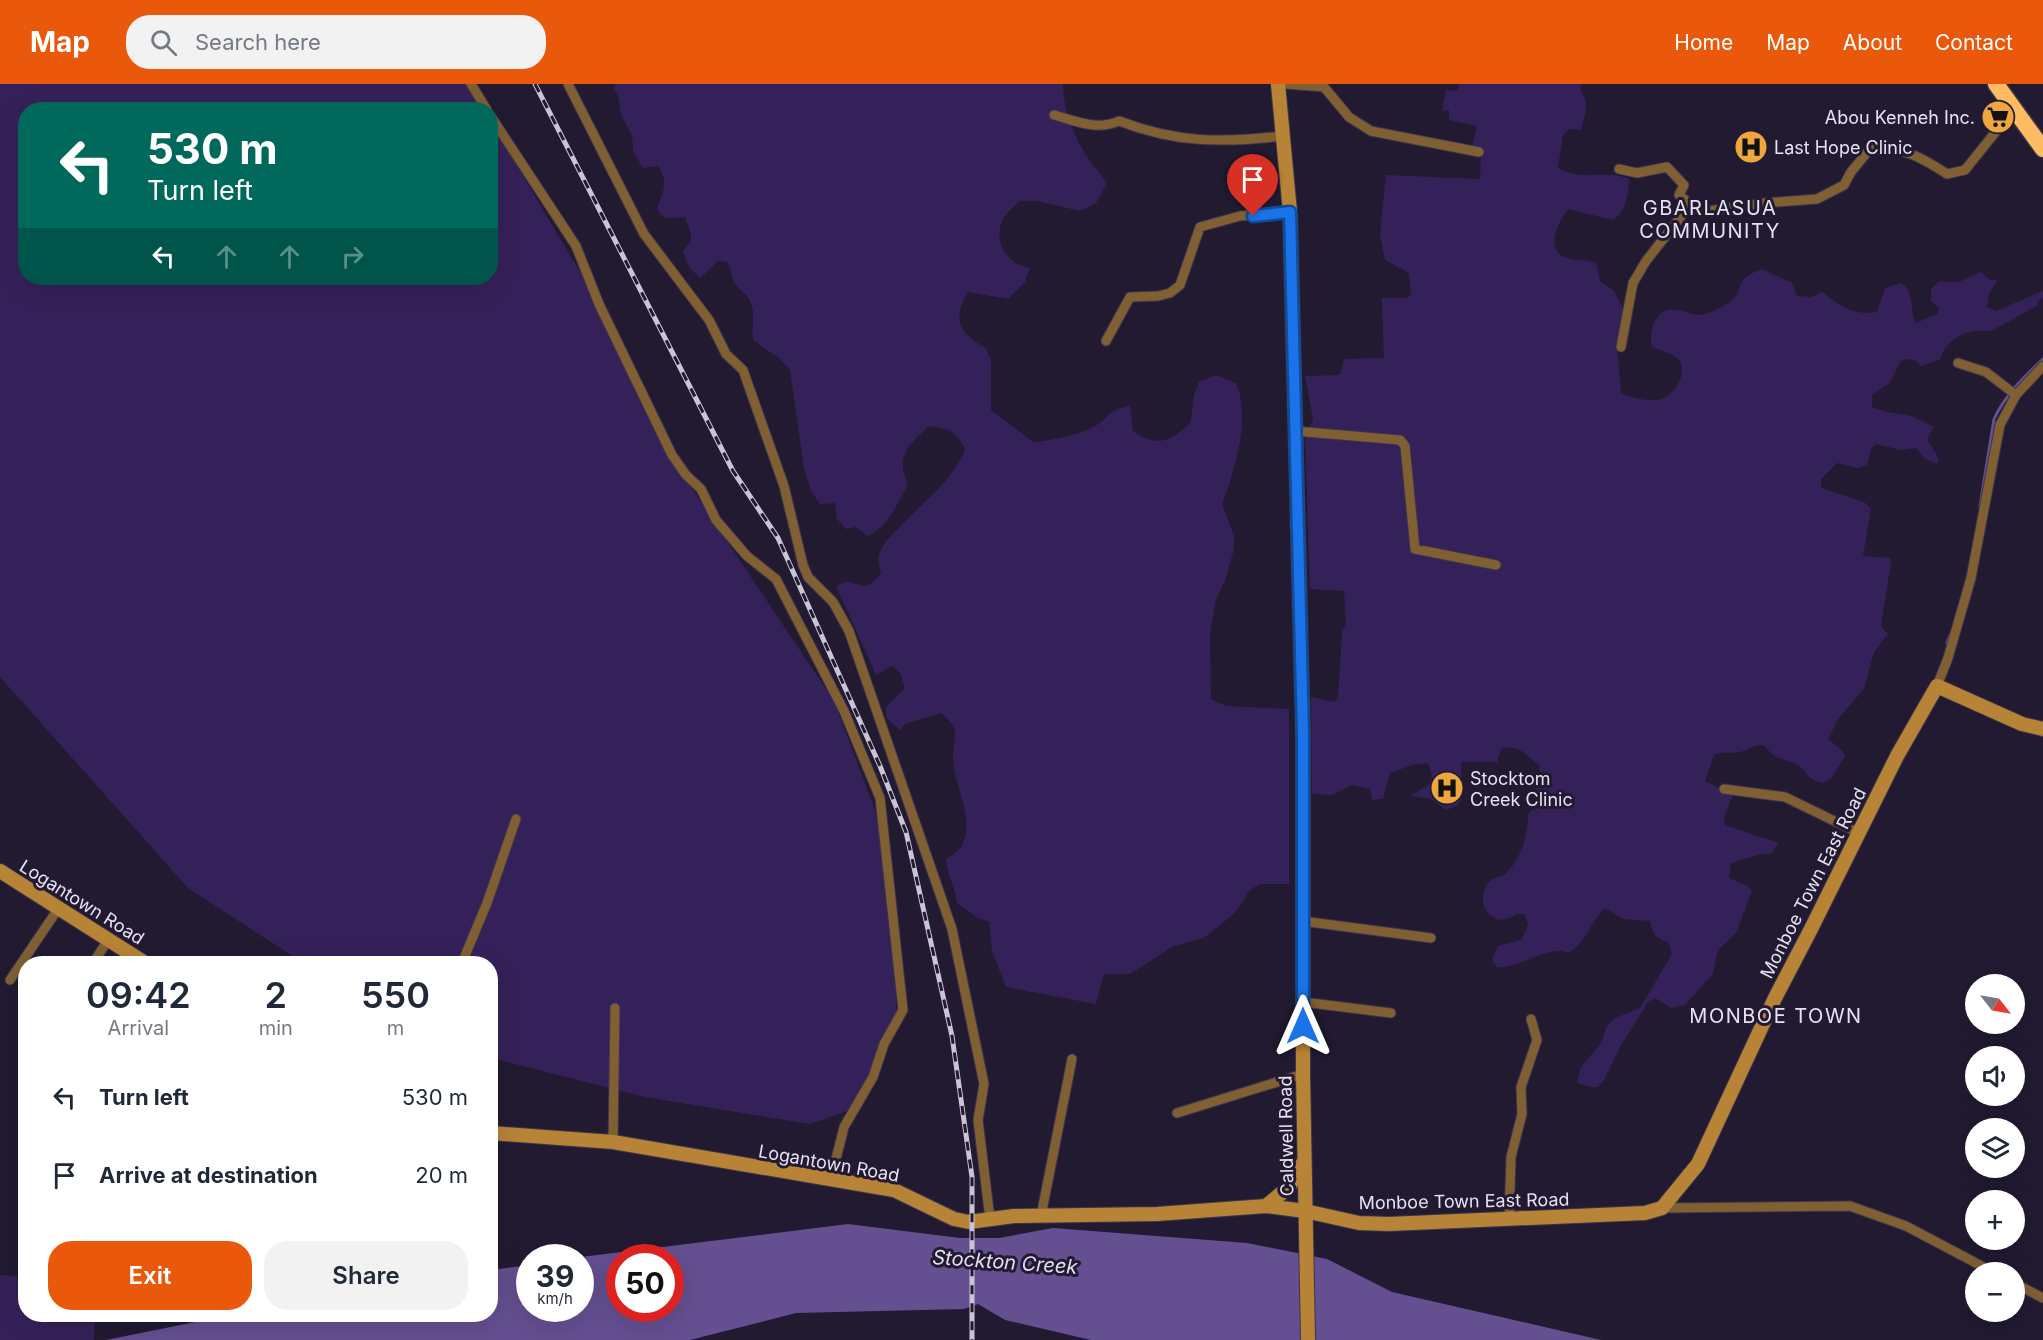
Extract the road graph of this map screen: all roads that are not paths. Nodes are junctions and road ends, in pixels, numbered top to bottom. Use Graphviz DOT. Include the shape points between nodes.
graph roads {
  1 [pos="471,84"];
  2 [pos="568,84"];
  3 [pos="1278,84"];
  4 [pos="1286,84"];
  5 [pos="1996,84"];
  6 [pos="482,102"];
  7 [pos="2014,109"];
  8 [pos="1054,115"];
  9 [pos="498,127"];
  10 [pos="1282,136"];
  11 [pos="2043,149"];
  12 [pos="1479,152"];
  13 [pos="1618,169"];
  14 [pos="1690,205"];
  15 [pos="1290,212"];
  16 [pos="1106,341"];
  17 [pos="1621,347"];
  18 [pos="1958,363"];
  19 [pos="2043,366"];
  20 [pos="2016,395"];
  21 [pos="1295,431"];
  22 [pos="1496,565"];
  23 [pos="1937,686"];
  24 [pos="2043,729"];
  25 [pos="1724,789"];
  26 [pos="516,819"];
  27 [pos="1859,833"];
  28 [pos="0,871"];
  29 [pos="58,909"];
  30 [pos="1302,921"];
  31 [pos="1431,938"];
  32 [pos="108,940"];
  33 [pos="26,956"];
  34 [pos="98,956"];
  35 [pos="134,956"];
  36 [pos="465,956"];
  37 [pos="18,968"];
  38 [pos="10,980"];
  39 [pos="1303,1002"];
  40 [pos="615,1008"];
  41 [pos="1391,1013"];
  42 [pos="1531,1019"];
  43 [pos="1072,1059"];
  44 [pos="1303,1074"];
  45 [pos="1177,1113"];
  46 [pos="498,1134"];
  47 [pos="613,1142"];
  48 [pos="1305,1156"];
  49 [pos="825,1180"];
  50 [pos="1266,1206"];
  51 [pos="1662,1208"];
  52 [pos="1305,1211"];
  53 [pos="1041,1216"];
  54 [pos="990,1219"];
  55 [pos="1509,1220"];
  56 [pos="1974,1262"];
  57 [pos="2025,1289"];
  58 [pos="2043,1298"];
  59 [pos="1308,1340"];
  1 -- 6 [label="street"];
  2 -- 54 [label="street" via="644,234 709,320 726,354 743,370 784,486 803,566 808,577 833,602 849,631 952,929 984,1084 978,1120"];
  3 -- 10 [label="street, Caldwell Road"];
  4 -- 12 [label="street" via="1324,87 1349,117 1371,131"];
  5 -- 7 [label="highway"];
  7 -- 11 [label="highway"];
  7 -- 14 [label="street" via="1965,170 1947,174 1911,152 1889,147 1870,149 1844,185 1817,199 1712,212 1701,212"];
  8 -- 10 [label="street" via="1106,127 1119,121 1136,128 1217,142"];
  9 -- 49 [label="street" via="576,246 599,304 672,455 701,489 724,529 747,556 776,579 844,711 880,798 903,1010 884,1044 873,1077 844,1127 834,1167"];
  10 -- 15 [label="street, Caldwell Road"];
  13 -- 14 [label="street" via="1637,173 1667,167 1684,185 1678,195"];
  14 -- 17 [label="street" via="1646,261 1634,283"];
  15 -- 16 [label="street" via="1240,216 1200,227 1180,285 1158,296 1130,297"];
  15 -- 21 [label="street, Caldwell Road"];
  18 -- 20 [label="street" via="1986,372"];
  19 -- 20 [label="street, Monboe Town East Road"];
  20 -- 23 [label="street, Monboe Town East Road" via="2000,425 1971,578"];
  21 -- 22 [label="street" via="1400,440 1405,447 1415,549"];
  21 -- 30 [label="street, Caldwell Road" via="1303,735"];
  23 -- 24 [label="street" via="2022,724"];
  23 -- 27 [label="street, Monboe Town East Road"];
  25 -- 27 [label="street" via="1785,797"];
  26 -- 36 [label="street"];
  27 -- 51 [label="street, Monboe Town East Road" via="1775,998 1698,1164"];
  28 -- 29 [label="street, Logantown Road"];
  29 -- 32 [label="street, Logantown Road"];
  29 -- 33 [label="street"];
  30 -- 31 [label="street"];
  30 -- 39 [label="street, Caldwell Road"];
  32 -- 34 [label="street"];
  32 -- 35 [label="street, Logantown Road"];
  37 -- 38 [label="street"];
  39 -- 41 [label="street"];
  39 -- 44 [label="street, Caldwell Road"];
  40 -- 47 [label="street"];
  42 -- 55 [label="street" via="1537,1040 1521,1087 1521,1114 1511,1157"];
  43 -- 53 [label="street"];
  44 -- 45 [label="street"];
  44 -- 48 [label="street, Caldwell Road"];
  46 -- 47 [label="street, Logantown Road"];
  47 -- 49 [label="street, Logantown Road"];
  48 -- 50 [label="street" via="1296,1178"];
  48 -- 52 [label="street, Caldwell Road"];
  49 -- 54 [label="street, Logantown Road" via="894,1190 954,1219"];
  50 -- 52 [label="street, Logantown Road"];
  50 -- 53 [label="street, Logantown Road" via="1157,1214"];
  51 -- 55 [label="street, Monboe Town East Road" via="1645,1213"];
  51 -- 56 [label="street" via="1850,1206 1906,1226"];
  52 -- 55 [label="street, Monboe Town East Road" via="1379,1224"];
  52 -- 59 [label="street, Caldwell Road"];
  53 -- 54 [label="street, Logantown Road"];
  57 -- 58 [label="street"];
}
